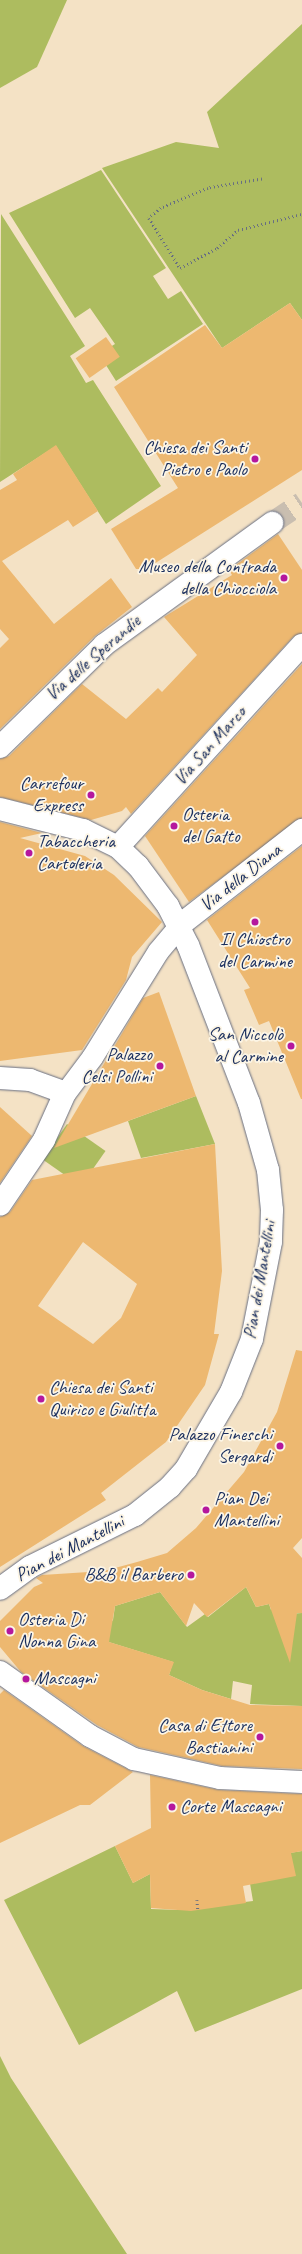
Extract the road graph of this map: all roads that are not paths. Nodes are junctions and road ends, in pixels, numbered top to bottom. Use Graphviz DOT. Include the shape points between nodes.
graph roads {
  1 [pos="272,523"];
  2 [pos="302,645"];
  3 [pos="0,747"];
  4 [pos="0,809"];
  5 [pos="302,830"];
  6 [pos="118,847"];
  7 [pos="180,925"];
  8 [pos="0,1078"];
  9 [pos="65,1093"];
  10 [pos="0,1205"];
  11 [pos="0,1589"];
  12 [pos="0,1672"];
  13 [pos="302,1782"];
  1 -- 3 [label="street, Via delle Sperandie" via="109,641 59,685"];
  2 -- 6 [label="street, Via San Marco"];
  4 -- 6 [label="street, Pian dei Mantellini" via="83,830"];
  5 -- 7 [label="street, Via della Diana"];
  6 -- 7 [label="street, Pian dei Mantellini" via="138,866"];
  7 -- 9 [label="street" via="158,950 92,1057"];
  7 -- 11 [label="street, Pian dei Mantellini" via="247,1096 270,1187 271,1242 252,1339 218,1419 201,1448 170,1487 135,1515 30,1567"];
  8 -- 9 [label="street" via="30,1080"];
  9 -- 10 [label="street" via="44,1140"];
  12 -- 13 [label="street" via="90,1736 134,1759 228,1779"];
}
